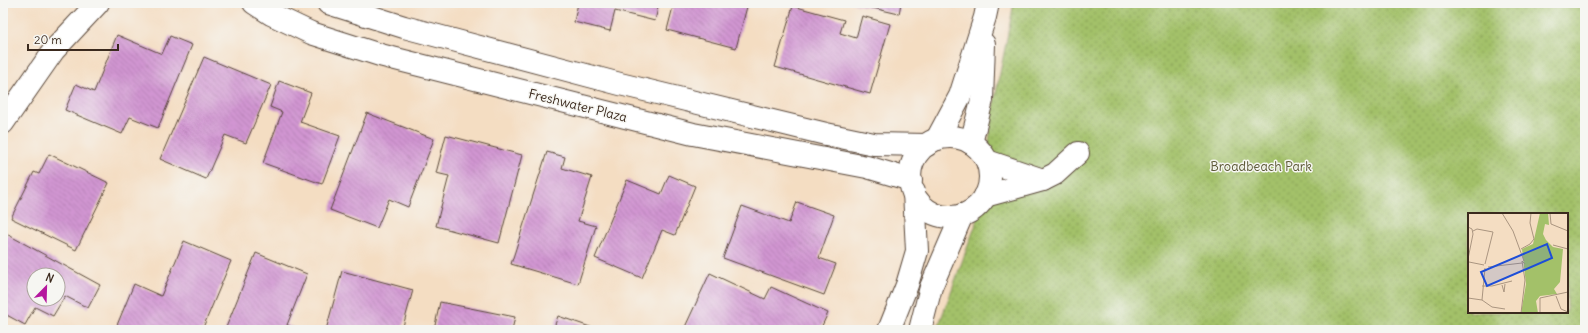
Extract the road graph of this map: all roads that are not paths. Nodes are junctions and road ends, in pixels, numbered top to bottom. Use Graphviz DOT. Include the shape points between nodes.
graph roads {
  1 [pos="74,3"];
  2 [pos="98,3"];
  3 [pos="254,3"];
  4 [pos="328,3"];
  5 [pos="986,10"];
  6 [pos="54,50"];
  7 [pos="3,123"];
  8 [pos="932,142"];
  9 [pos="971,143"];
  10 [pos="1078,152"];
  11 [pos="987,161"];
  12 [pos="1043,180"];
  13 [pos="912,186"];
  14 [pos="985,196"];
  15 [pos="962,215"];
  16 [pos="889,330"];
  17 [pos="920,330"];
  1 -- 6 [label="street"];
  2 -- 6 [label="street"];
  3 -- 13 [label="street, Freshwater Plaza" via="311,33 380,55 693,134 867,167"];
  4 -- 8 [label="street" via="605,80 826,134 874,144"];
  5 -- 8 [label="street" via="960,96"];
  5 -- 9 [label="street" via="982,100"];
  6 -- 7 [label="street"];
  8 -- 9 [label="street" via="954,138"];
  8 -- 13 [label="street" via="918,153 913,164"];
  9 -- 11 [label="street"];
  10 -- 12 [label="street" via="1054,174"];
  11 -- 12 [label="street"];
  11 -- 14 [label="street" via="990,182"];
  12 -- 14 [label="street"];
  13 -- 15 [label="street" via="925,208 949,217"];
  13 -- 16 [label="street" via="917,251"];
  14 -- 15 [label="street" via="974,209"];
  15 -- 17 [label="street" via="931,287"];
}
